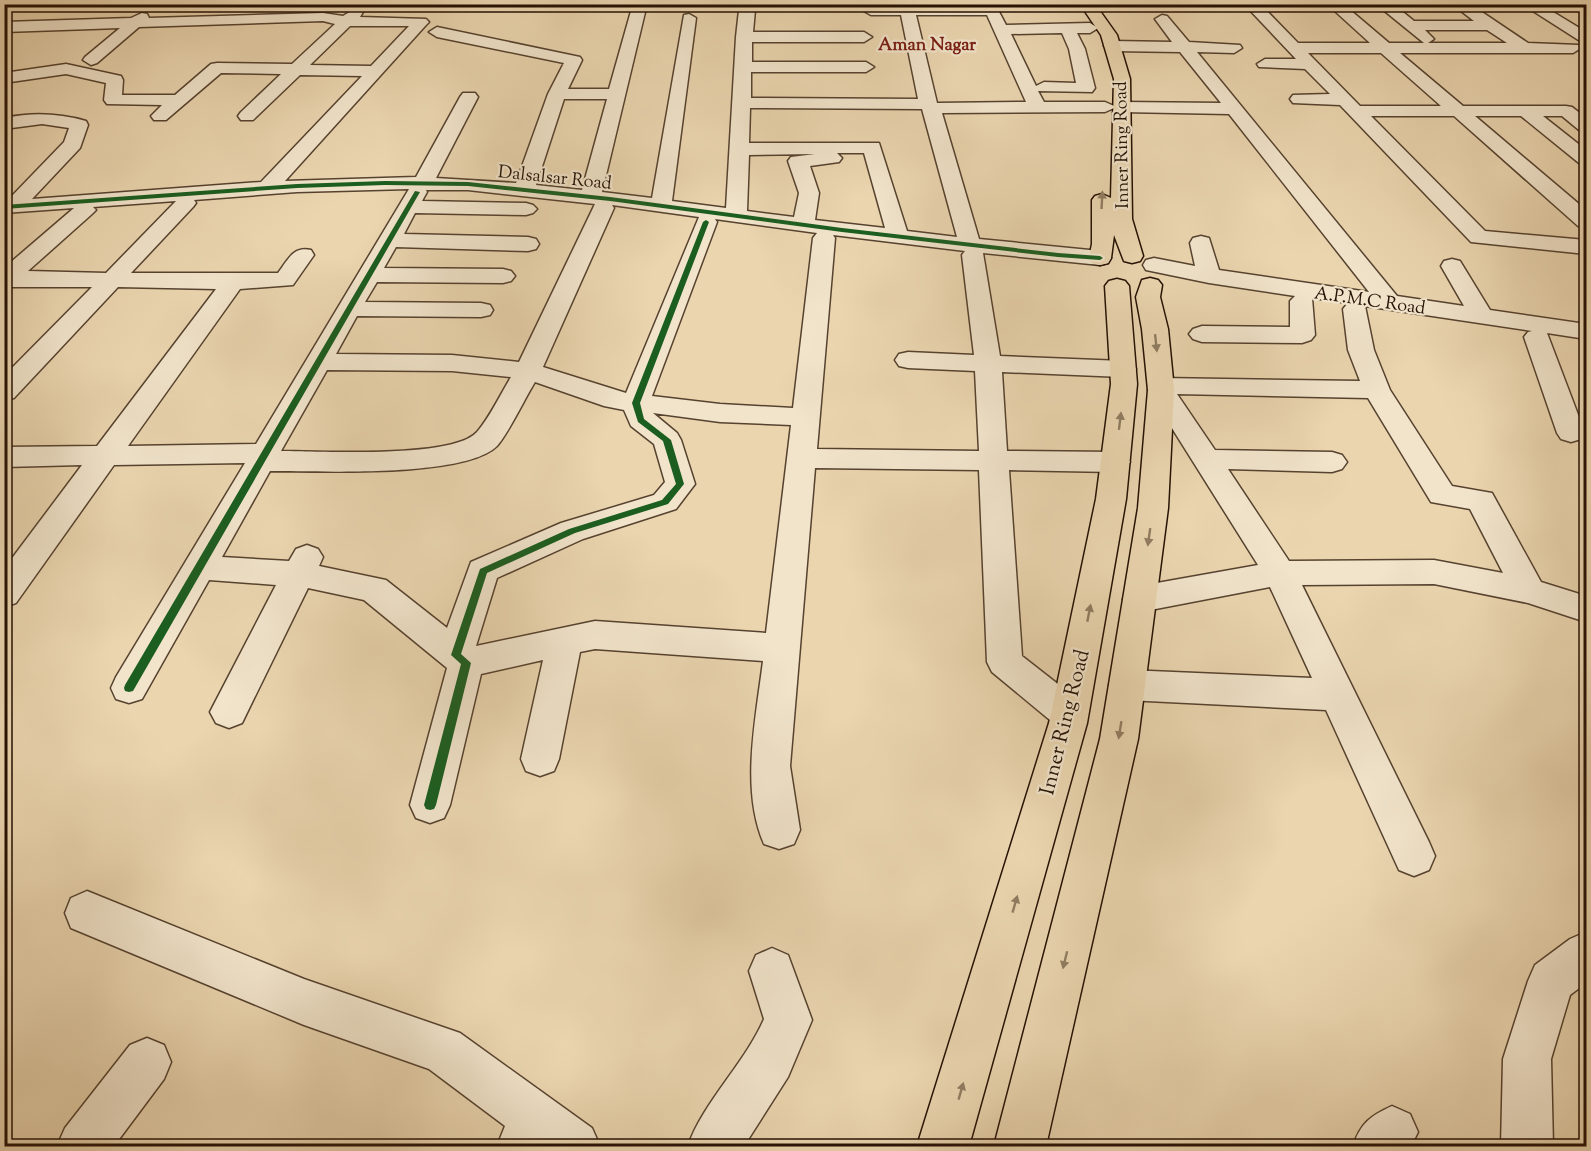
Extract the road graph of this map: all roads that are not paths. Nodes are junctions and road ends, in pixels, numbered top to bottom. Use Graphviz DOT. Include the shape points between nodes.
graph roads {
  1 [pos="157,4"];
  2 [pos="231,4"];
  3 [pos="289,4"];
  4 [pos="370,4"];
  5 [pos="640,4"];
  6 [pos="1074,4"];
  7 [pos="1087,4"];
  8 [pos="1251,4"];
  9 [pos="1334,4"];
  10 [pos="1383,4"];
  11 [pos="1459,4"];
  12 [pos="1529,4"];
  13 [pos="907,10"];
  14 [pos="72,12"];
  15 [pos="1551,16"];
  16 [pos="1575,16"];
  17 [pos="323,17"];
  18 [pos="689,18"];
  19 [pos="1162,19"];
  20 [pos="216,20"];
  21 [pos="347,21"];
  22 [pos="135,23"];
  23 [pos="1490,25"];
  24 [pos="53,26"];
  25 [pos="1410,26"];
  26 [pos="4,27"];
  27 [pos="1090,28"];
  28 [pos="1068,29"];
  29 [pos="1002,30"];
  30 [pos="437,32"];
  31 [pos="202,34"];
  32 [pos="1587,38"];
  33 [pos="864,41"];
  34 [pos="29,44"];
  35 [pos="1112,46"];
  36 [pos="1186,47"];
  37 [pos="1234,48"];
  38 [pos="1294,48"];
  39 [pos="1573,48"];
  40 [pos="1077,49"];
  41 [pos="1388,49"];
  42 [pos="1440,49"];
  43 [pos="1526,49"];
  44 [pos="1011,50"];
  45 [pos="1033,50"];
  46 [pos="1054,50"];
  47 [pos="91,60"];
  48 [pos="1265,64"];
  49 [pos="1309,64"];
  50 [pos="743,65"];
  51 [pos="1081,68"];
  52 [pos="295,69"];
  53 [pos="1040,69"];
  54 [pos="1061,69"];
  55 [pos="1020,70"];
  56 [pos="376,71"];
  57 [pos="4,78"];
  58 [pos="1028,87"];
  59 [pos="557,94"];
  60 [pos="616,94"];
  61 [pos="470,97"];
  62 [pos="1299,99"];
  63 [pos="113,100"];
  64 [pos="179,100"];
  65 [pos="930,106"];
  66 [pos="1350,106"];
  67 [pos="1114,107"];
  68 [pos="1038,108"];
  69 [pos="1235,109"];
  70 [pos="1461,111"];
  71 [pos="1525,111"];
  72 [pos="870,114"];
  73 [pos="160,116"];
  74 [pos="247,116"];
  75 [pos="60,119"];
  76 [pos="1587,126"];
  77 [pos="763,127"];
  78 [pos="8,132"];
  79 [pos="739,149"];
  80 [pos="1582,152"];
  81 [pos="876,159"];
  82 [pos="267,188"];
  83 [pos="524,190"];
  84 [pos="416,194"];
  85 [pos="597,202"];
  86 [pos="186,203"];
  87 [pos="661,206"];
  88 [pos="85,210"];
  89 [pos="546,210"];
  90 [pos="7,213"];
  91 [pos="736,216"];
  92 [pos="1587,221"];
  93 [pos="706,222"];
  94 [pos="813,232"];
  95 [pos="896,237"];
  96 [pos="389,240"];
  97 [pos="1201,243"];
  98 [pos="528,244"];
  99 [pos="1587,247"];
  100 [pos="971,250"];
  101 [pos="303,255"];
  102 [pos="1452,266"];
  103 [pos="1129,272"];
  104 [pos="368,275"];
  105 [pos="502,276"];
  106 [pos="1209,276"];
  107 [pos="5,278"];
  108 [pos="112,278"];
  109 [pos="233,282"];
  110 [pos="1302,301"];
  111 [pos="1390,303"];
  112 [pos="349,309"];
  113 [pos="1355,309"];
  114 [pos="481,310"];
  115 [pos="1482,316"];
  116 [pos="1587,331"];
  117 [pos="1202,334"];
  118 [pos="1537,337"];
  119 [pos="1587,343"];
  120 [pos="908,360"];
  121 [pos="318,362"];
  122 [pos="988,363"];
  123 [pos="1123,369"];
  124 [pos="528,371"];
  125 [pos="1161,388"];
  126 [pos="1377,390"];
  127 [pos="4,392"];
  128 [pos="636,403"];
  129 [pos="806,417"];
  130 [pos="1570,433"];
  131 [pos="107,454"];
  132 [pos="4,457"];
  133 [pos="263,457"];
  134 [pos="801,458"];
  135 [pos="1204,459"];
  136 [pos="992,461"];
  137 [pos="1115,462"];
  138 [pos="1332,462"];
  139 [pos="303,565"];
  140 [pos="199,567"];
  141 [pos="1280,573"];
  142 [pos="1529,591"];
  143 [pos="4,594"];
  144 [pos="1140,599"];
  145 [pos="1587,609"];
  146 [pos="565,642"];
  147 [pos="782,648"];
  148 [pos="461,659"];
  149 [pos="1127,685"];
  150 [pos="129,688"];
  151 [pos="1338,695"];
  152 [pos="229,712"];
  153 [pos="1069,714"];
  154 [pos="540,759"];
  155 [pos="430,805"];
  156 [pos="779,830"];
  157 [pos="1414,856"];
  158 [pos="87,913"];
  159 [pos="1587,955"];
  160 [pos="772,971"];
  161 [pos="147,1062"];
  162 [pos="528,1132"];
  163 [pos="83,1146"];
  164 [pos="574,1146"];
  165 [pos="714,1146"];
  166 [pos="943,1146"];
  167 [pos="1020,1146"];
  168 [pos="1527,1146"];
  1 -- 22 [label="street"];
  2 -- 20 [label="street"];
  3 -- 17 [label="street"];
  4 -- 21 [label="street"];
  5 -- 60 [label="street"];
  6 -- 27 [label="main road, Inner Ring Road"];
  7 -- 35 [label="main road, Inner Ring Road" via="1109,35"];
  8 -- 38 [label="street"];
  9 -- 41 [label="street"];
  10 -- 25 [label="street"];
  11 -- 23 [label="street"];
  12 -- 15 [label="street"];
  13 -- 29 [label="street" via="992,11"];
  13 -- 33 [label="street"];
  13 -- 65 [label="street"];
  14 -- 24 [label="street"];
  15 -- 16 [label="street"];
  15 -- 32 [label="street"];
  17 -- 20 [label="street"];
  17 -- 21 [label="street"];
  18 -- 87 [label="street"];
  19 -- 36 [label="street"];
  20 -- 22 [label="street"];
  20 -- 31 [label="street"];
  21 -- 52 [label="street"];
  21 -- 56 [label="street" via="422,22"];
  22 -- 24 [label="street"];
  22 -- 47 [label="street"];
  23 -- 25 [label="street"];
  23 -- 43 [label="street"];
  24 -- 26 [label="street"];
  24 -- 34 [label="street"];
  25 -- 42 [label="street"];
  27 -- 28 [label="street"];
  27 -- 67 [label="main road, Inner Ring Road"];
  28 -- 29 [label="street"];
  28 -- 40 [label="street"];
  29 -- 44 [label="street"];
  30 -- 59 [label="street" via="574,60"];
  33 -- 50 [label="street"];
  33 -- 50 [label="street"];
  33 -- 50 [label="street"];
  33 -- 50 [label="street" via="751,6"];
  35 -- 36 [label="street"];
  35 -- 67 [label="main road, Inner Ring Road" via="1122,79"];
  36 -- 37 [label="street"];
  36 -- 69 [label="street"];
  38 -- 41 [label="street"];
  38 -- 49 [label="street"];
  39 -- 43 [label="street"];
  40 -- 46 [label="street"];
  40 -- 51 [label="street"];
  41 -- 42 [label="street"];
  41 -- 70 [label="street"];
  42 -- 43 [label="street"];
  44 -- 45 [label="street"];
  44 -- 55 [label="street"];
  48 -- 49 [label="street"];
  49 -- 66 [label="street"];
  50 -- 65 [label="street"];
  50 -- 72 [label="street"];
  50 -- 77 [label="street"];
  50 -- 79 [label="street"];
  51 -- 54 [label="street"];
  51 -- 58 [label="street" via="1086,87"];
  52 -- 56 [label="street"];
  52 -- 64 [label="street" via="217,68"];
  52 -- 74 [label="street"];
  53 -- 55 [label="street"];
  55 -- 58 [label="street"];
  56 -- 82 [label="street"];
  57 -- 63 [label="street" via="66,69 115,80"];
  58 -- 68 [label="street"];
  59 -- 60 [label="street"];
  59 -- 83 [label="street"];
  60 -- 85 [label="street"];
  61 -- 84 [label="street"];
  62 -- 66 [label="street"];
  63 -- 64 [label="street"];
  63 -- 75 [label="street"];
  64 -- 73 [label="street"];
  65 -- 68 [label="street"];
  65 -- 100 [label="street"];
  66 -- 70 [label="street"];
  66 -- 99 [label="street" via="1479,237"];
  67 -- 68 [label="street"];
  67 -- 69 [label="street"];
  67 -- 103 [label="main road, Inner Ring Road"];
  103 -- 67 [label="main road, Inner Ring Road, one-way" via="1103,244 1103,178"];
  69 -- 111 [label="street"];
  70 -- 71 [label="street"];
  70 -- 92 [label="street"];
  71 -- 76 [label="street" via="1566,111"];
  71 -- 80 [label="street"];
  75 -- 78 [label="street" via="21,120"];
  75 -- 90 [label="street" via="79,125 73,144"];
  79 -- 81 [label="street" via="872,147"];
  79 -- 91 [label="street"];
  81 -- 94 [label="street" via="798,161 809,193"];
  81 -- 95 [label="street"];
  82 -- 84 [label="street, Dalsalsar Road" via="385,183"];
  82 -- 90 [label="street, Dalsalsar Road"];
  83 -- 84 [label="street, Dalsalsar Road" via="468,184"];
  83 -- 85 [label="street, Dalsalsar Road"];
  84 -- 85 [label="street, Dalsalsar Road" via="461,192"];
  84 -- 86 [label="street, Dalsalsar Road" via="292,195"];
  84 -- 89 [label="street"];
  84 -- 96 [label="street"];
  85 -- 87 [label="street, Dalsalsar Road"];
  85 -- 93 [label="street, Dalsalsar Road"];
  85 -- 124 [label="street"];
  86 -- 88 [label="street, Dalsalsar Road"];
  86 -- 108 [label="street"];
  87 -- 91 [label="street, Dalsalsar Road"];
  88 -- 90 [label="street, Dalsalsar Road"];
  88 -- 107 [label="street"];
  91 -- 94 [label="street, Dalsalsar Road"];
  93 -- 94 [label="street, Dalsalsar Road"];
  93 -- 128 [label="street"];
  94 -- 95 [label="street, Dalsalsar Road"];
  94 -- 100 [label="street, Dalsalsar Road"];
  94 -- 129 [label="street"];
  95 -- 100 [label="street, Dalsalsar Road"];
  96 -- 98 [label="street"];
  96 -- 104 [label="street"];
  97 -- 106 [label="street"];
  100 -- 103 [label="street, Dalsalsar Road"];
  100 -- 122 [label="street"];
  101 -- 109 [label="street" via="285,280"];
  102 -- 115 [label="street"];
  103 -- 106 [label="street, A.P.M.C Road"];
  103 -- 110 [label="street, A.P.M.C Road"];
  103 -- 123 [label="main road, Inner Ring Road"];
  103 -- 125 [label="main road, Inner Ring Road, one-way" via="1148,297"];
  104 -- 105 [label="street"];
  104 -- 112 [label="street"];
  106 -- 111 [label="street, A.P.M.C Road"];
  107 -- 108 [label="street"];
  108 -- 109 [label="street"];
  108 -- 127 [label="street"];
  109 -- 131 [label="street"];
  110 -- 113 [label="street, A.P.M.C Road"];
  110 -- 117 [label="street" via="1302,335"];
  111 -- 115 [label="street, A.P.M.C Road"];
  112 -- 114 [label="street"];
  112 -- 121 [label="street"];
  113 -- 118 [label="street, A.P.M.C Road"];
  113 -- 126 [label="street" via="1361,350"];
  115 -- 116 [label="street, A.P.M.C Road"];
  118 -- 119 [label="street, A.P.M.C Road"];
  118 -- 130 [label="street"];
  120 -- 122 [label="street"];
  121 -- 124 [label="street" via="452,363"];
  121 -- 133 [label="street"];
  122 -- 123 [label="street"];
  122 -- 136 [label="street"];
  137 -- 123 [label="main road, Inner Ring Road, one-way"];
  124 -- 128 [label="street" via="614,400"];
  124 -- 133 [label="street" via="486,440 457,454 392,461"];
  125 -- 126 [label="street"];
  125 -- 135 [label="street"];
  125 -- 144 [label="main road, Inner Ring Road, one-way" via="1153,508"];
  126 -- 142 [label="street" via="1442,495 1481,500"];
  128 -- 129 [label="street" via="720,413"];
  128 -- 148 [label="street" via="641,420 667,440 680,484 665,502 572,531 483,571"];
  129 -- 134 [label="street"];
  131 -- 132 [label="street"];
  131 -- 133 [label="street"];
  131 -- 143 [label="street"];
  133 -- 140 [label="street"];
  134 -- 136 [label="street"];
  134 -- 147 [label="street"];
  135 -- 138 [label="street"];
  135 -- 141 [label="street"];
  136 -- 137 [label="street"];
  136 -- 153 [label="street" via="1005,662"];
  153 -- 137 [label="main road, Inner Ring Road, one-way"];
  139 -- 140 [label="street"];
  139 -- 148 [label="street" via="374,589"];
  139 -- 152 [label="street"];
  140 -- 150 [label="street"];
  141 -- 142 [label="street" via="1434,572"];
  141 -- 144 [label="street"];
  141 -- 151 [label="street"];
  142 -- 145 [label="street"];
  144 -- 149 [label="main road, Inner Ring Road"];
  146 -- 147 [label="street" via="595,635"];
  146 -- 148 [label="street"];
  146 -- 154 [label="street"];
  147 -- 156 [label="street" via="771,766"];
  148 -- 155 [label="street"];
  149 -- 151 [label="street"];
  149 -- 167 [label="main road, Inner Ring Road, one-way" via="1116,750"];
  151 -- 157 [label="street"];
  166 -- 153 [label="main road, Inner Ring Road, one-way"];
  158 -- 162 [label="street" via="304,1002 442,1050"];
  159 -- 168 [label="street" via="1551,981 1527,1059"];
  160 -- 165 [label="street" via="788,1020 771,1060"];
  161 -- 163 [label="street"];
  162 -- 164 [label="street"];
}
